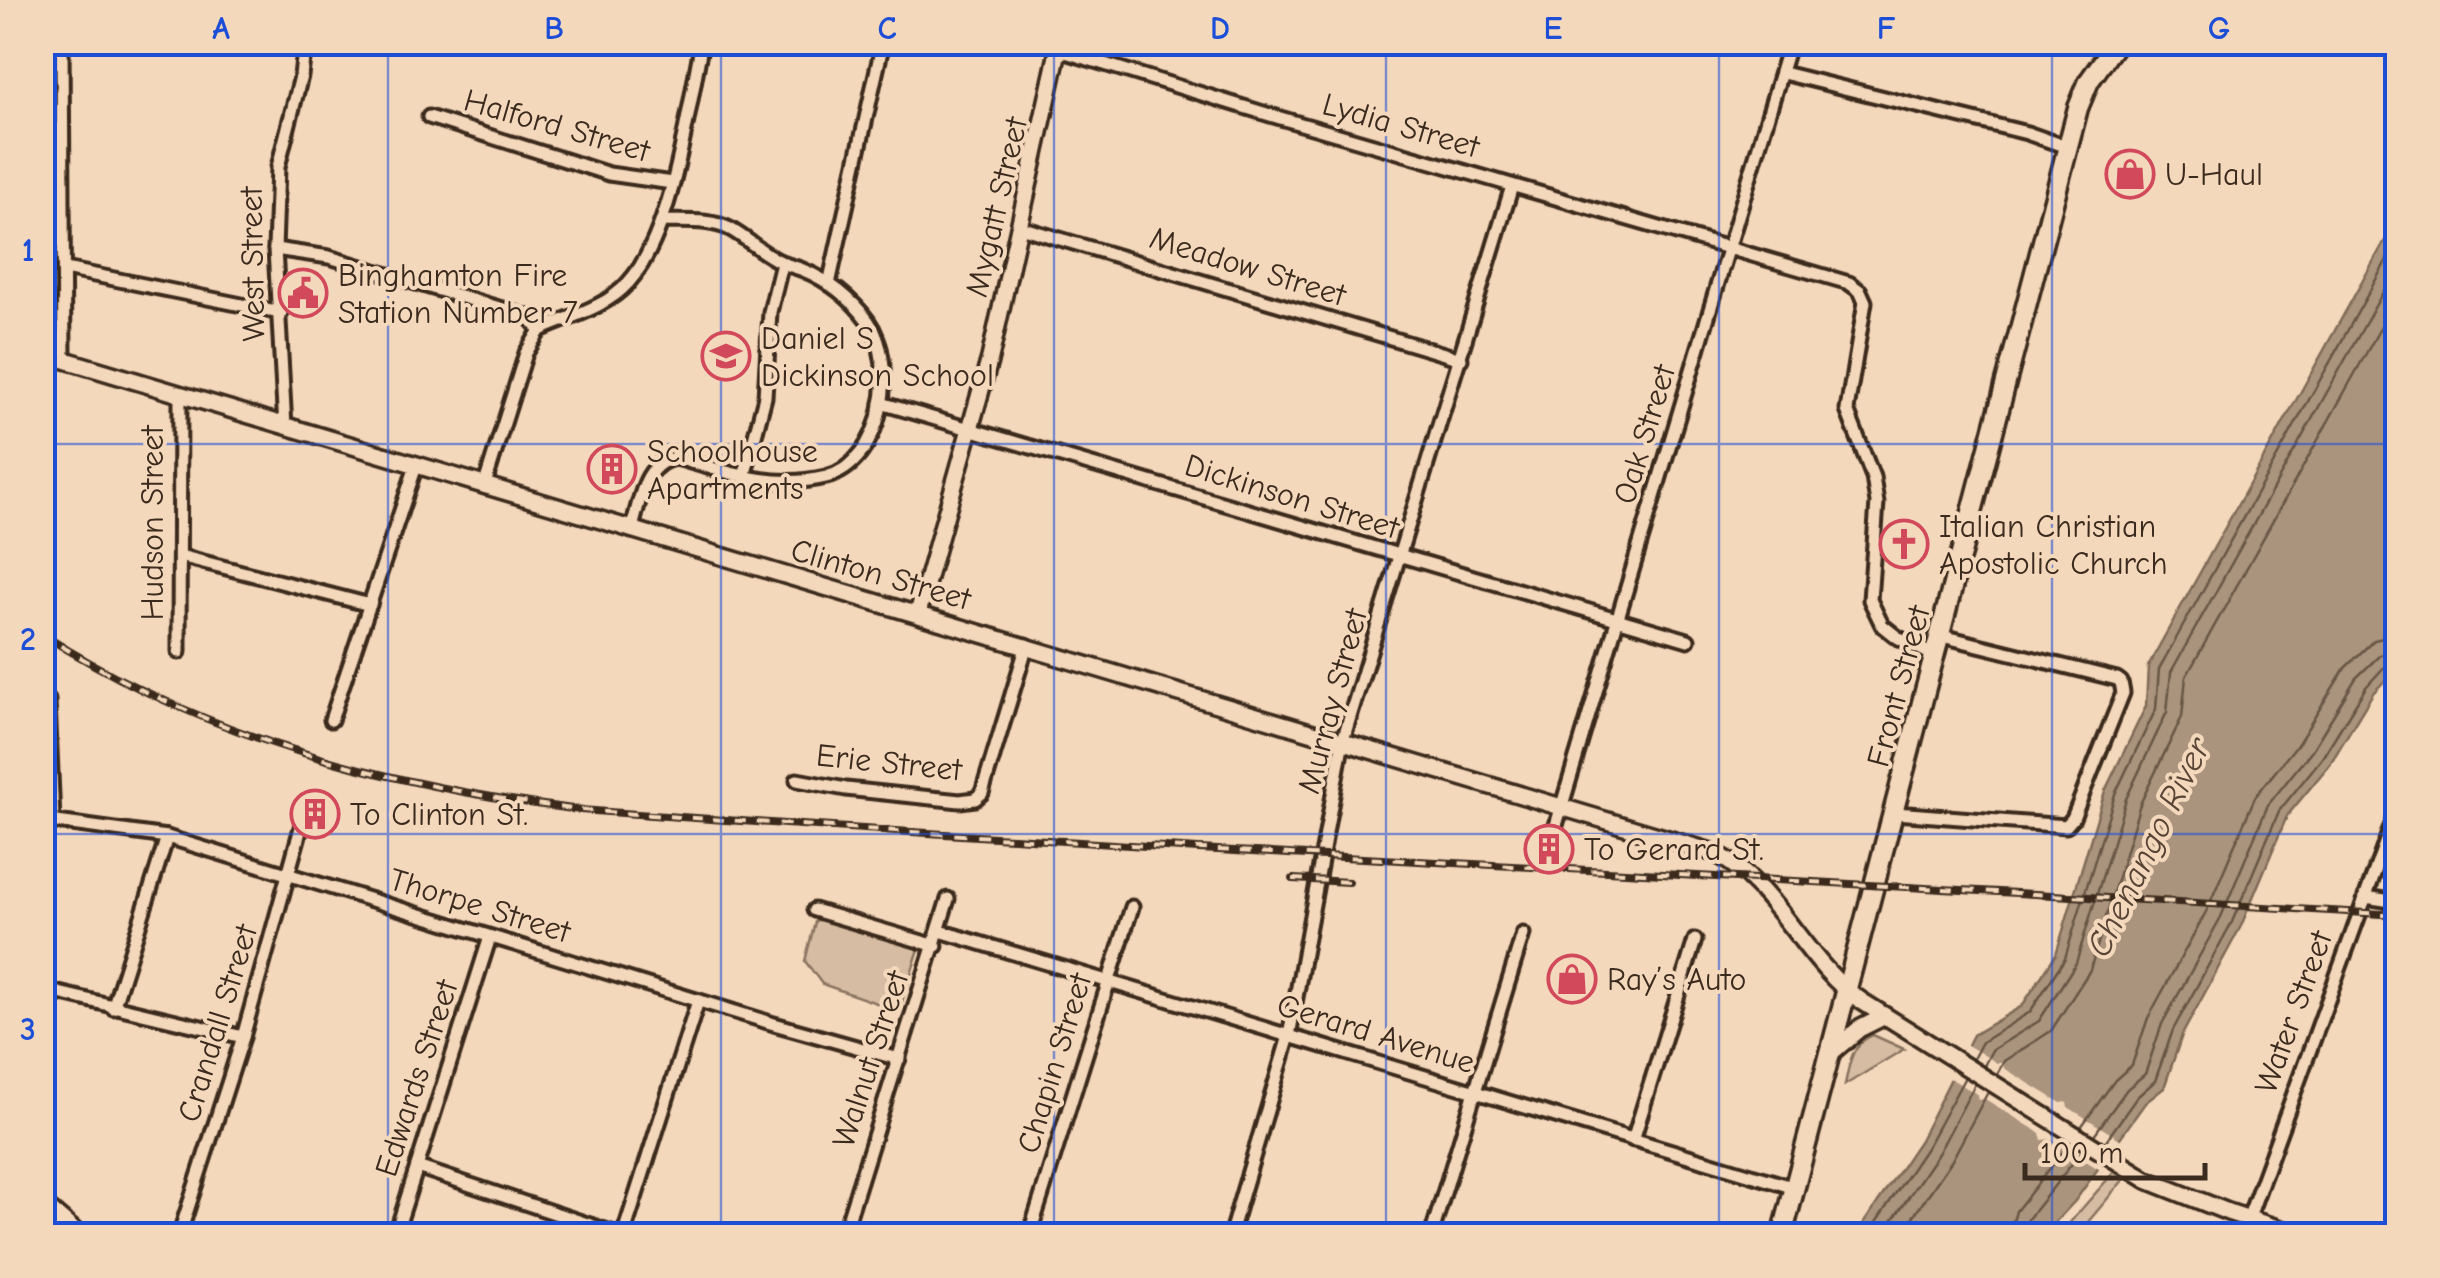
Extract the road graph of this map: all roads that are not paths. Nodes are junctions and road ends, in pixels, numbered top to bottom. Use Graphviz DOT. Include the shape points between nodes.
graph roads {
  1 [pos="62,42"];
  2 [pos="305,42"];
  3 [pos="702,42"];
  4 [pos="883,42"];
  5 [pos="1790,42"];
  6 [pos="2115,43"];
  7 [pos="1060,46"];
  8 [pos="1783,74"];
  9 [pos="429,117"];
  10 [pos="2068,147"];
  11 [pos="672,183"];
  12 [pos="1512,186"];
  13 [pos="663,221"];
  14 [pos="1020,227"];
  15 [pos="275,248"];
  16 [pos="1729,249"];
  17 [pos="782,263"];
  18 [pos="65,269"];
  19 [pos="829,284"];
  20 [pos="280,313"];
  21 [pos="540,330"];
  22 [pos="42,353"];
  23 [pos="64,359"];
  24 [pos="1461,359"];
  25 [pos="180,395"];
  26 [pos="881,402"];
  27 [pos="284,427"];
  28 [pos="971,428"];
  29 [pos="416,466"];
  30 [pos="744,478"];
  31 [pos="484,487"];
  32 [pos="631,530"];
  33 [pos="180,556"];
  34 [pos="1401,557"];
  35 [pos="370,605"];
  36 [pos="918,613"];
  37 [pos="1617,620"];
  38 [pos="1942,636"];
  39 [pos="1688,640"];
  40 [pos="1028,646"];
  41 [pos="180,652"];
  42 [pos="1936,656"];
  43 [pos="48,700"];
  44 [pos="331,720"];
  45 [pos="1344,740"];
  46 [pos="797,780"];
  47 [pos="1561,806"];
  48 [pos="2398,808"];
  49 [pos="1895,814"];
  50 [pos="48,821"];
  51 [pos="302,824"];
  52 [pos="167,837"];
  53 [pos="1551,842"];
  54 [pos="289,874"];
  55 [pos="2364,897"];
  56 [pos="948,900"];
  57 [pos="2398,902"];
  58 [pos="1132,907"];
  59 [pos="814,910"];
  60 [pos="940,931"];
  61 [pos="1523,934"];
  62 [pos="490,937"];
  63 [pos="1694,940"];
  64 [pos="936,946"];
  65 [pos="1109,983"];
  66 [pos="42,989"];
  67 [pos="1848,992"];
  68 [pos="698,1001"];
  69 [pos="113,1008"];
  70 [pos="1885,1016"];
  71 [pos="1289,1036"];
  72 [pos="243,1037"];
  73 [pos="1832,1053"];
  74 [pos="899,1059"];
  75 [pos="1476,1092"];
  76 [pos="1633,1140"];
  77 [pos="416,1167"];
  78 [pos="1795,1188"];
  79 [pos="42,1206"];
  80 [pos="2248,1218"];
  81 [pos="78,1236"];
  82 [pos="180,1236"];
  83 [pos="395,1236"];
  84 [pos="622,1236"];
  85 [pos="844,1236"];
  86 [pos="1029,1236"];
  87 [pos="1230,1236"];
  88 [pos="1431,1236"];
  89 [pos="1782,1236"];
  90 [pos="2242,1236"];
  91 [pos="2302,1236"];
  1 -- 18 [label="street"];
  2 -- 15 [label="street, West Street" via="278,167"];
  3 -- 11 [label="street"];
  4 -- 19 [label="street"];
  5 -- 8 [label="street, Oak Street"];
  6 -- 10 [label="main road, Front Street" via="2084,92"];
  7 -- 12 [label="street, Lydia Street"];
  7 -- 14 [label="street, Mygatt Street"];
  8 -- 10 [label="street"];
  8 -- 16 [label="street, Oak Street"];
  9 -- 11 [label="street, Halford Street" via="609,174"];
  10 -- 38 [label="main road, Front Street"];
  11 -- 13 [label="street"];
  12 -- 16 [label="street, Lydia Street"];
  12 -- 24 [label="street, Murray Street"];
  13 -- 17 [label="street" via="729,229"];
  13 -- 21 [label="street" via="628,283 609,299"];
  14 -- 24 [label="street, Meadow Street"];
  14 -- 28 [label="street, Mygatt Street"];
  15 -- 20 [label="street, West Street"];
  15 -- 21 [label="street" via="328,257 528,317"];
  16 -- 37 [label="street, Oak Street"];
  16 -- 42 [label="street, Lydia Street" via="1860,291 1865,317 1846,410 1877,503 1870,600 1882,626"];
  17 -- 19 [label="street"];
  17 -- 30 [label="street" via="770,312 765,397"];
  18 -- 20 [label="street"];
  18 -- 23 [label="street"];
  19 -- 26 [label="street" via="877,340"];
  20 -- 27 [label="street, West Street"];
  21 -- 31 [label="street" via="526,353"];
  22 -- 23 [label="street, Clinton Street"];
  23 -- 25 [label="street, Clinton Street"];
  24 -- 34 [label="street, Murray Street"];
  25 -- 27 [label="street, Clinton Street"];
  25 -- 33 [label="street, Hudson Street"];
  26 -- 28 [label="street, Dickinson Street"];
  26 -- 30 [label="street" via="850,466 795,483"];
  27 -- 29 [label="street, Clinton Street"];
  28 -- 34 [label="street, Dickinson Street"];
  28 -- 36 [label="street, Mygatt Street"];
  29 -- 31 [label="street, Clinton Street"];
  29 -- 35 [label="street"];
  30 -- 32 [label="street" via="665,459 649,474"];
  31 -- 32 [label="street, Clinton Street"];
  32 -- 36 [label="street, Clinton Street"];
  33 -- 35 [label="street"];
  33 -- 41 [label="street, Hudson Street"];
  34 -- 37 [label="street, Dickinson Street"];
  34 -- 45 [label="street, Murray Street"];
  35 -- 44 [label="street"];
  36 -- 40 [label="street, Clinton Street"];
  37 -- 39 [label="street, Dickinson Street"];
  37 -- 47 [label="street, Oak Street"];
  38 -- 42 [label="main road, Front Street"];
  38 -- 49 [label="street" via="2117,679 2122,693 2066,826"];
  40 -- 45 [label="street, Clinton Street"];
  40 -- 46 [label="street, Erie Street" via="975,800"];
  42 -- 49 [label="main road, Front Street"];
  43 -- 50 [label="street"];
  45 -- 47 [label="street, Clinton Street"];
  45 -- 71 [label="street, Murray Street"];
  47 -- 53 [label="street, Oak Street"];
  47 -- 67 [label="street, Clinton Street" via="1726,858"];
  48 -- 55 [label="street, Water Street"];
  49 -- 67 [label="main road, Front Street"];
  50 -- 52 [label="street, Thorpe Street"];
  51 -- 54 [label="street, Crandall Street"];
  52 -- 54 [label="street, Thorpe Street"];
  52 -- 69 [label="street"];
  54 -- 62 [label="street, Thorpe Street"];
  54 -- 72 [label="street, Crandall Street"];
  55 -- 57 [label="street"];
  55 -- 80 [label="street, Water Street"];
  56 -- 60 [label="street, Walnut Street"];
  58 -- 65 [label="street, Chapin Street"];
  59 -- 64 [label="street"];
  60 -- 64 [label="street, Walnut Street"];
  60 -- 65 [label="street, Gerard Avenue"];
  61 -- 75 [label="street"];
  62 -- 68 [label="street, Thorpe Street"];
  62 -- 77 [label="street, Edwards Street"];
  63 -- 76 [label="street"];
  64 -- 74 [label="street, Walnut Street"];
  65 -- 71 [label="street, Gerard Avenue"];
  65 -- 86 [label="street, Chapin Street"];
  66 -- 69 [label="street"];
  67 -- 70 [label="street, Clinton Street"];
  67 -- 73 [label="main road, Front Street"];
  68 -- 74 [label="street, Thorpe Street"];
  68 -- 84 [label="street"];
  69 -- 72 [label="street"];
  70 -- 73 [label="street" via="1859,1028"];
  70 -- 80 [label="street, Clinton Street" via="2134,1172"];
  71 -- 75 [label="street, Gerard Avenue"];
  71 -- 87 [label="street, Murray Street"];
  72 -- 82 [label="street, Crandall Street"];
  73 -- 78 [label="main road, Front Street"];
  74 -- 85 [label="street, Walnut Street"];
  75 -- 76 [label="street, Gerard Avenue"];
  75 -- 88 [label="street"];
  76 -- 78 [label="street, Gerard Avenue"];
  77 -- 83 [label="street, Edwards Street"];
  77 -- 84 [label="street"];
  78 -- 89 [label="main road, Front Street"];
  79 -- 81 [label="main road"];
  80 -- 90 [label="street, Water Street"];
  80 -- 91 [label="street, Clinton Street"];
}
